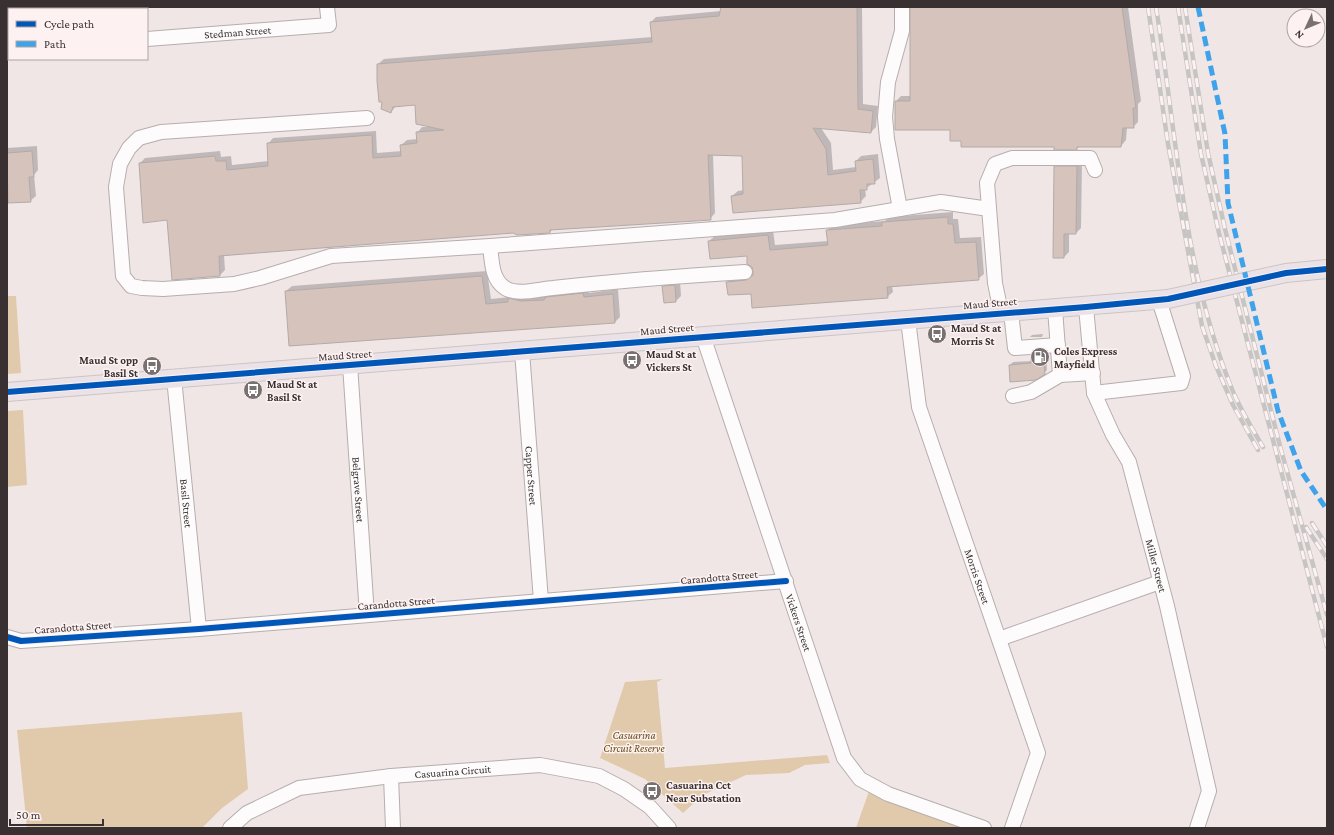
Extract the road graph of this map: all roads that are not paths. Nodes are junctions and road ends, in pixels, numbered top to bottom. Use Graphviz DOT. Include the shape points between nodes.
graph roads {
  1 [pos="327,7"];
  2 [pos="902,7"];
  3 [pos="148,39"];
  4 [pos="367,118"];
  5 [pos="1096,170"];
  6 [pos="900,209"];
  7 [pos="989,209"];
  8 [pos="490,246"];
  9 [pos="1327,269"];
  10 [pos="745,272"];
  11 [pos="1164,299"];
  12 [pos="1086,307"];
  13 [pos="1055,309"];
  14 [pos="1006,312"];
  15 [pos="908,320"];
  16 [pos="703,336"];
  17 [pos="1058,345"];
  18 [pos="522,351"];
  19 [pos="350,365"];
  20 [pos="1093,373"];
  21 [pos="1060,375"];
  22 [pos="174,378"];
  23 [pos="7,392"];
  24 [pos="1094,393"];
  25 [pos="1013,396"];
  26 [pos="786,582"];
  27 [pos="1160,582"];
  28 [pos="541,601"];
  29 [pos="367,615"];
  30 [pos="199,629"];
  31 [pos="7,637"];
  32 [pos="999,639"];
  33 [pos="391,776"];
  34 [pos="230,828"];
  35 [pos="393,828"];
  36 [pos="669,828"];
  37 [pos="984,828"];
  38 [pos="1012,828"];
  39 [pos="1197,828"];
  1 -- 3 [label="street, Stedman Street" via="328,25"];
  2 -- 6 [label="street" via="902,31 888,82 886,117 887,139"];
  4 -- 8 [label="street" via="161,132 139,138 129,148 120,164 116,187 123,276 131,286 142,288 234,284 331,256"];
  5 -- 7 [label="street" via="1090,158 1001,160 995,164 986,183"];
  6 -- 7 [label="street" via="941,202"];
  6 -- 8 [label="street" via="835,220"];
  7 -- 14 [label="street" via="995,283"];
  8 -- 10 [label="street" via="498,282 505,289 522,291"];
  9 -- 11 [label="main road, Maud Street, bridge" via="1286,273"];
  11 -- 12 [label="main road, Maud Street"];
  11 -- 24 [label="street" via="1183,376 1181,382"];
  12 -- 13 [label="main road, Maud Street"];
  12 -- 20 [label="street, Miller Street"];
  13 -- 14 [label="main road, Maud Street"];
  13 -- 17 [label="street"];
  14 -- 15 [label="main road, Maud Street"];
  14 -- 17 [label="street" via="1015,348"];
  15 -- 16 [label="main road, Maud Street"];
  15 -- 32 [label="street, Morris Street" via="919,407"];
  16 -- 18 [label="main road, Maud Street"];
  16 -- 26 [label="street, Vickers Street"];
  17 -- 21 [label="street"];
  18 -- 19 [label="main road, Maud Street"];
  18 -- 28 [label="street, Capper Street"];
  19 -- 22 [label="main road, Maud Street"];
  19 -- 29 [label="street, Belgrave Street"];
  20 -- 21 [label="street"];
  20 -- 24 [label="street, Miller Street"];
  21 -- 25 [label="street" via="1031,392"];
  22 -- 23 [label="main road, Maud Street"];
  22 -- 30 [label="street, Basil Street"];
  24 -- 27 [label="street, Miller Street" via="1129,462"];
  26 -- 28 [label="street, Carandotta Street"];
  26 -- 37 [label="street, Vickers Street" via="844,758 860,779 888,794"];
  27 -- 32 [label="street"];
  27 -- 39 [label="street, Miller Street" via="1209,791"];
  28 -- 29 [label="street, Carandotta Street"];
  29 -- 30 [label="street, Carandotta Street"];
  30 -- 31 [label="street, Carandotta Street" via="21,641"];
  32 -- 38 [label="street, Morris Street" via="1038,753"];
  33 -- 34 [label="street, Casuarina Circuit" via="299,788 247,813"];
  33 -- 35 [label="street"];
  33 -- 36 [label="street, Casuarina Circuit" via="540,765 567,769 599,776 624,789 650,807"];
}
